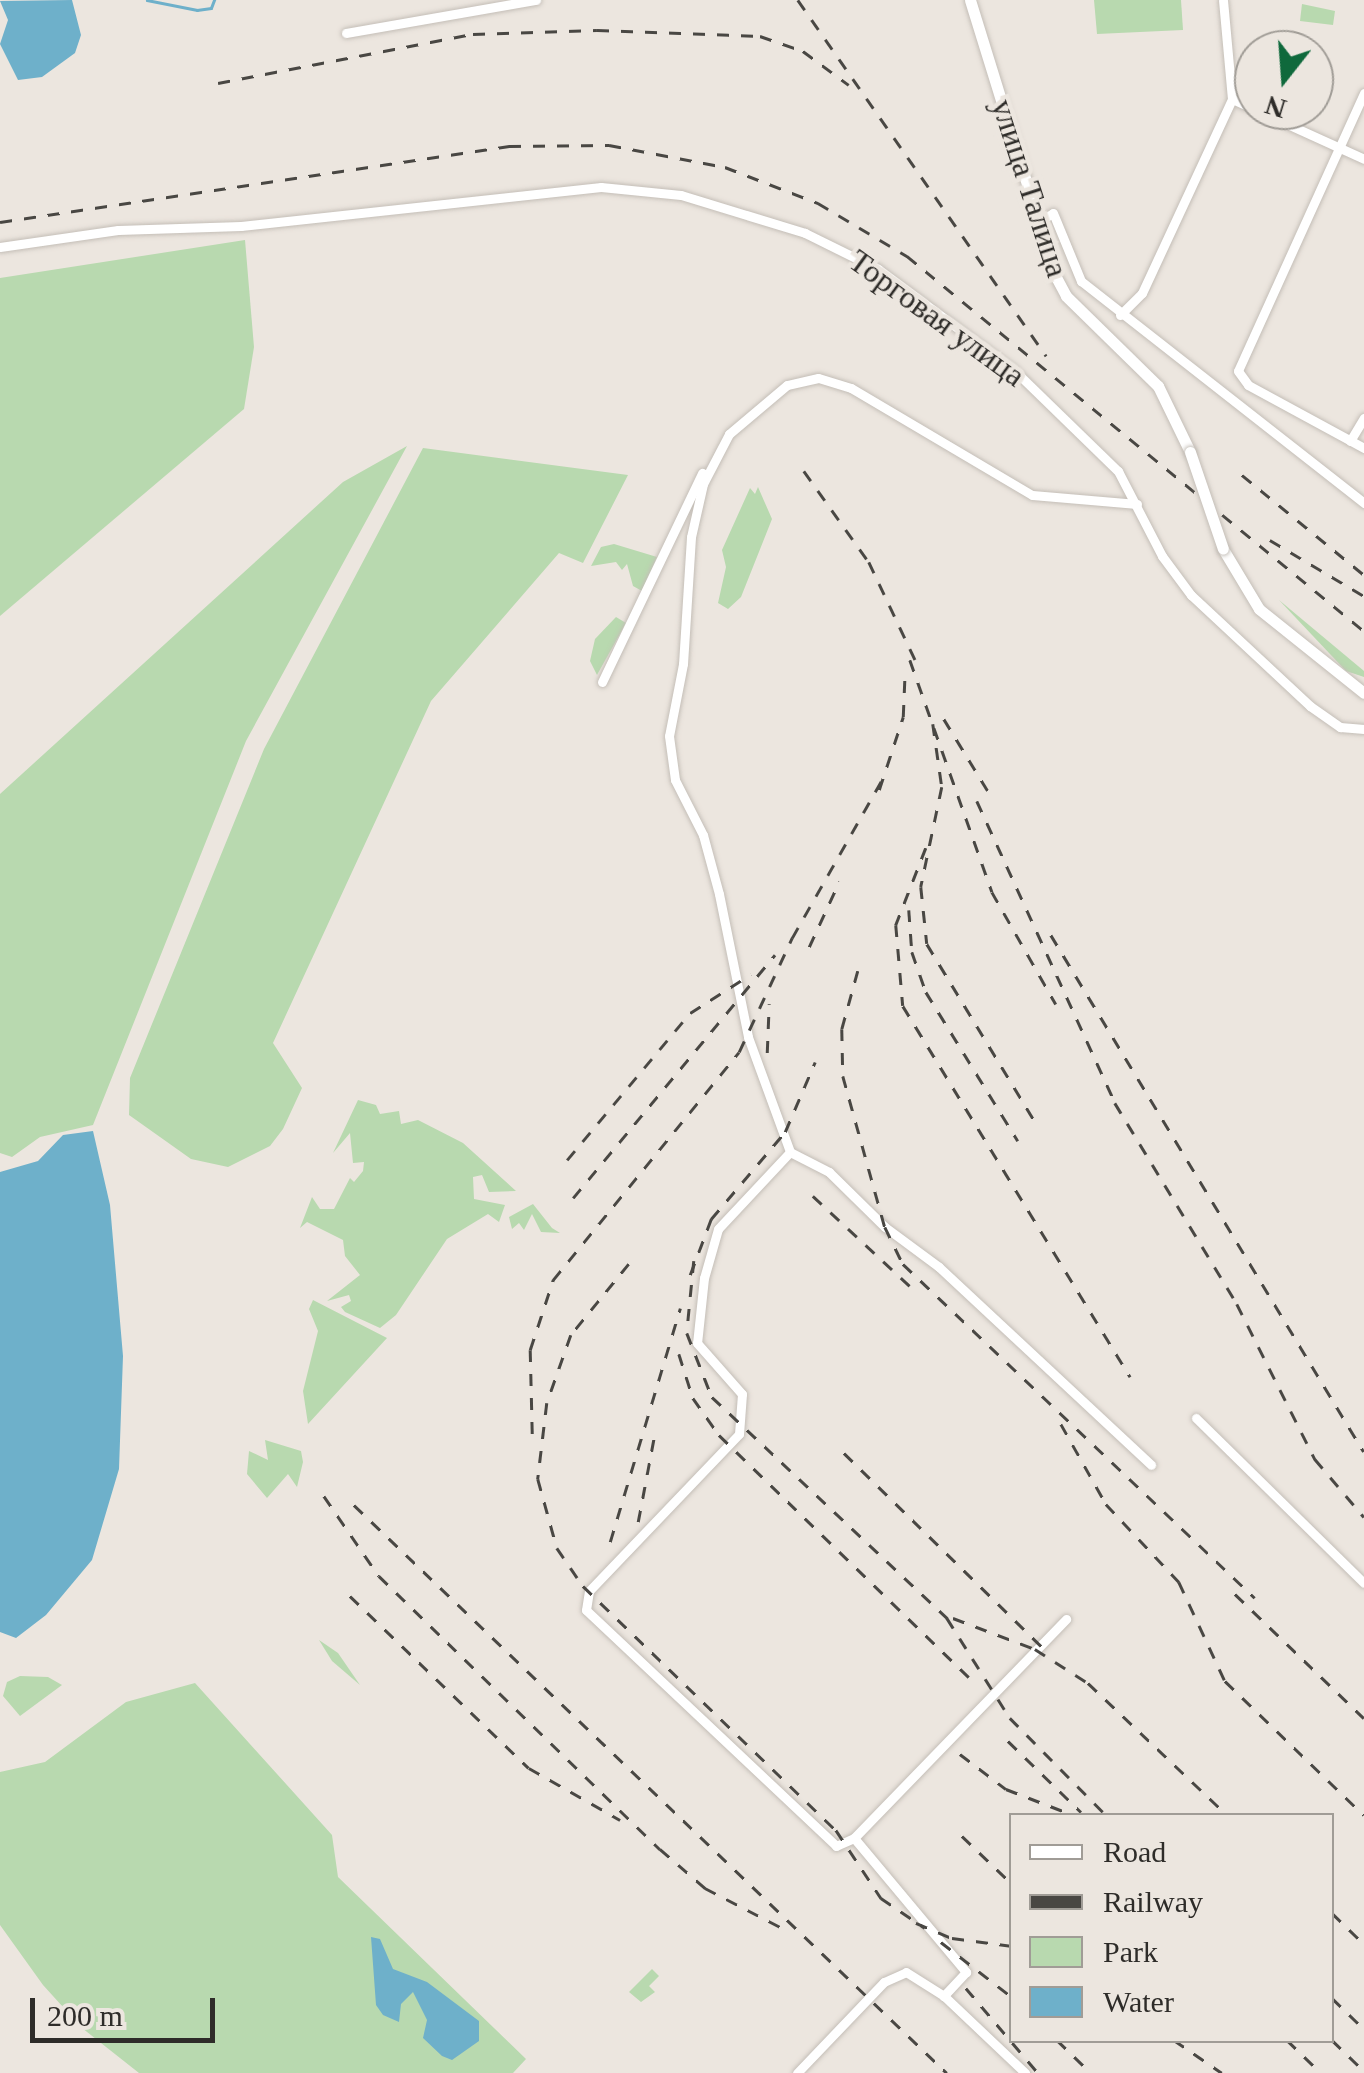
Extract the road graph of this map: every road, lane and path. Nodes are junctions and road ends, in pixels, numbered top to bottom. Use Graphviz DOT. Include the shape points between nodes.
graph roads {
  1 [pos="536,0"];
  2 [pos="970,0"];
  3 [pos="1222,0"];
  4 [pos="346,32"];
  5 [pos="1364,93"];
  6 [pos="1232,99"];
  7 [pos="1339,148"];
  8 [pos="1364,159"];
  9 [pos="1038,222"];
  10 [pos="0,248"];
  11 [pos="1120,314"];
  12 [pos="1364,418"];
  13 [pos="1350,440"];
  14 [pos="1364,448"];
  15 [pos="715,453"];
  16 [pos="1364,503"];
  17 [pos="1137,504"];
  18 [pos="602,682"];
  19 [pos="1352,685"];
  20 [pos="1364,693"];
  21 [pos="1364,701"];
  22 [pos="1364,721"];
  23 [pos="1364,729"];
  24 [pos="1352,730"];
  25 [pos="790,1152"];
  26 [pos="1196,1418"];
  27 [pos="1151,1465"];
  28 [pos="1364,1583"];
  29 [pos="1066,1620"];
  30 [pos="854,1838"];
  31 [pos="944,1996"];
  32 [pos="797,2073"];
  33 [pos="1025,2073"];
  1 -- 4 [label="street"];
  2 -- 9 [label="main road, улица Талица"];
  3 -- 6 [label="street"];
  5 -- 7 [label="street"];
  6 -- 7 [label="street"];
  6 -- 11 [label="street" via="1142,294"];
  7 -- 8 [label="street"];
  7 -- 13 [label="street" via="1238,371 1248,385"];
  9 -- 11 [label="street" via="1052,213 1075,276"];
  9 -- 19 [label="main road, улица Талица, bridge" via="1066,296 1158,386 1190,452 1222,549 1259,609"];
  10 -- 17 [label="street, Торговая улица" via="118,230 336,214 528,190 633,188 702,200 820,239 878,269 1002,360 1118,471"];
  11 -- 16 [label="street"];
  12 -- 13 [label="street"];
  13 -- 14 [label="street"];
  15 -- 17 [label="street" via="777,392 818,378 851,388 1032,495"];
  15 -- 18 [label="street"];
  15 -- 25 [label="street" via="688,557 671,761 702,835 748,1037"];
  17 -- 24 [label="street, Торговая улица" via="1162,556 1191,595 1310,706"];
  19 -- 20 [label="main road"];
  19 -- 21 [label="main road"];
  22 -- 24 [label="street"];
  23 -- 24 [label="street"];
  25 -- 27 [label="street" via="829,1172 885,1227 939,1267"];
  25 -- 30 [label="street" via="718,1230 704,1278 697,1343 742,1394 739,1434 583,1604 824,1842 836,1846"];
  26 -- 28 [label="street"];
  29 -- 30 [label="street"];
  30 -- 31 [label="street" via="966,1972"];
  31 -- 32 [label="street" via="914,1974 892,1975"];
  31 -- 33 [label="street"];
}
